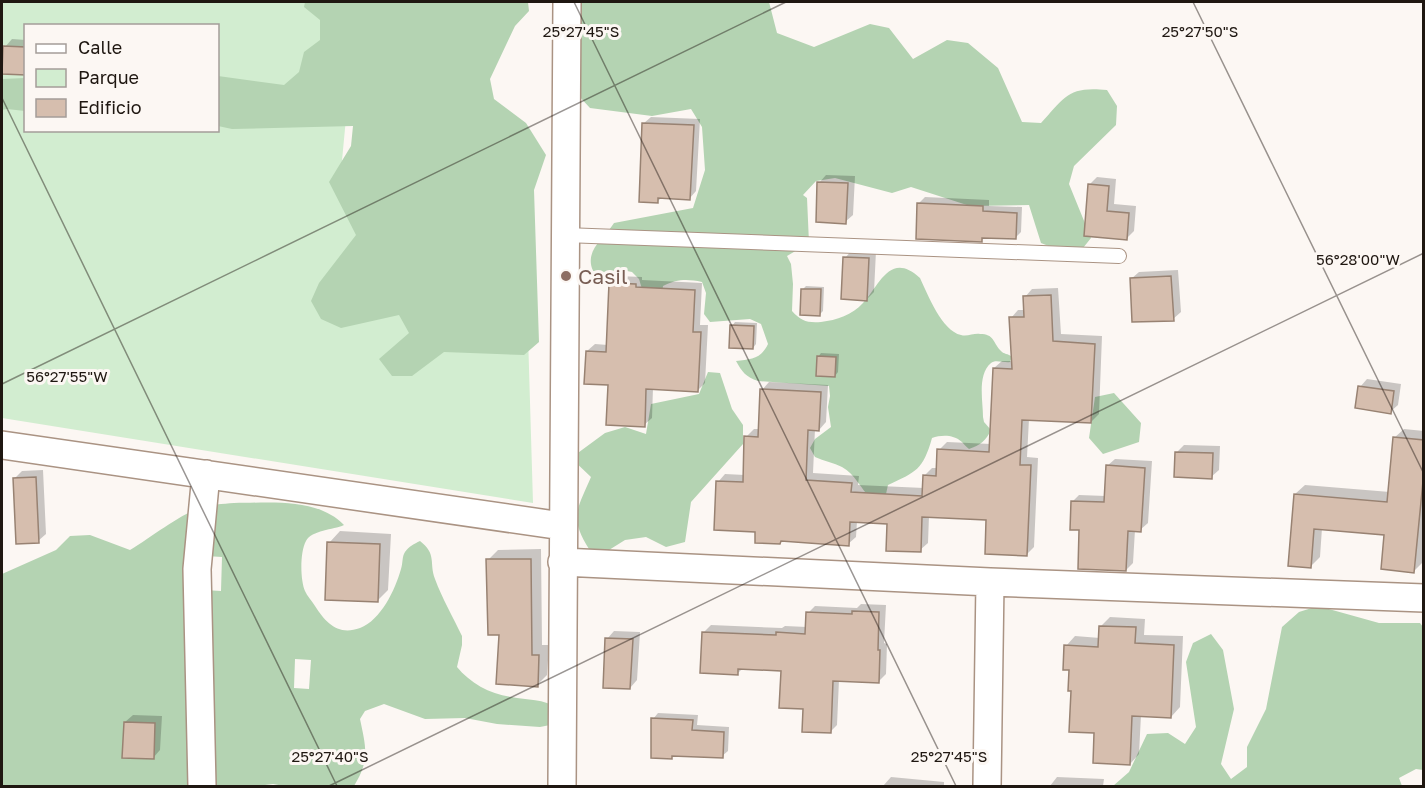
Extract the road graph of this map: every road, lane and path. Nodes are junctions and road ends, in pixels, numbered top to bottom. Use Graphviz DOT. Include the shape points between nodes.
graph roads {
  1 [pos="567,2"];
  2 [pos="565,235"];
  3 [pos="1119,256"];
  4 [pos="2,445"];
  5 [pos="206,474"];
  6 [pos="562,526"];
  7 [pos="562,562"];
  8 [pos="990,582"];
  9 [pos="1424,598"];
  10 [pos="202,786"];
  11 [pos="561,786"];
  12 [pos="987,786"];
  1 -- 2 [label="street"];
  2 -- 3 [label="lane"];
  2 -- 6 [label="street"];
  4 -- 5 [label="street"];
  5 -- 6 [label="street"];
  5 -- 10 [label="street" via="197,569"];
  6 -- 7 [label="street"];
  7 -- 8 [label="street"];
  7 -- 11 [label="street"];
  8 -- 9 [label="street"];
  8 -- 12 [label="street"];
}
